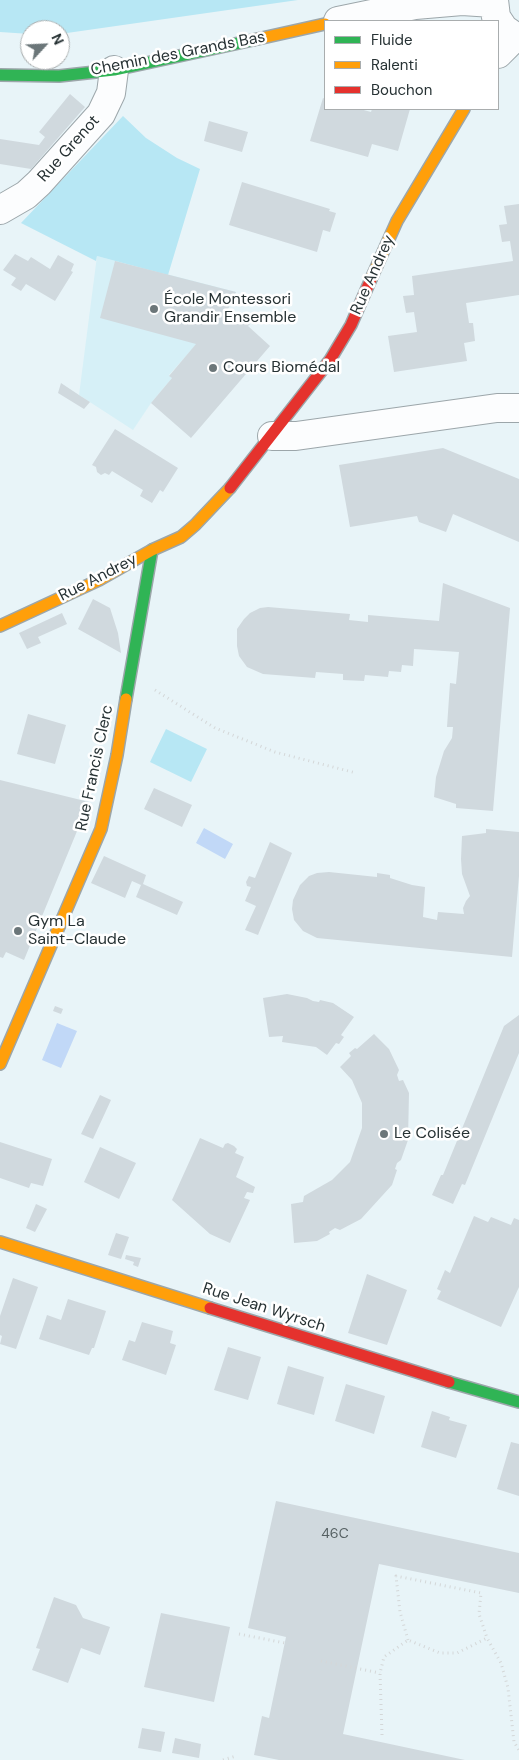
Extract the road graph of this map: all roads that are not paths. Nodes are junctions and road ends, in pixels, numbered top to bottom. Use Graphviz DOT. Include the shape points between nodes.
graph roads {
  1 [pos="494,2"];
  2 [pos="343,20"];
  3 [pos="498,20"];
  4 [pos="499,22"];
  5 [pos="324,24"];
  6 [pos="510,44"];
  7 [pos="114,70"];
  8 [pos="0,75"];
  9 [pos="463,110"];
  10 [pos="0,210"];
  11 [pos="519,408"];
  12 [pos="272,436"];
  13 [pos="152,550"];
  14 [pos="0,626"];
  15 [pos="0,1064"];
  16 [pos="0,1242"];
  17 [pos="519,1402"];
  1 -- 2 [label="street" via="415,5"];
  1 -- 3 [label="street"];
  4 -- 6 [label="street"];
  5 -- 7 [label="street, Chemin des Grands Bas"];
  7 -- 8 [label="street, Chemin des Grands Bas" via="59,76"];
  7 -- 10 [label="street, Rue Grenot" via="111,93 102,114 39,183"];
  9 -- 12 [label="street, Rue Andrey" via="397,221 351,324 330,360"];
  11 -- 12 [label="street" via="497,408 296,436"];
  12 -- 13 [label="street, Rue Andrey" via="195,525 180,537"];
  13 -- 14 [label="street, Rue Andrey" via="99,580"];
  13 -- 15 [label="street, Rue Francis Clerc" via="101,829"];
  16 -- 17 [label="street, Rue Jean Wyrsch"];
}
